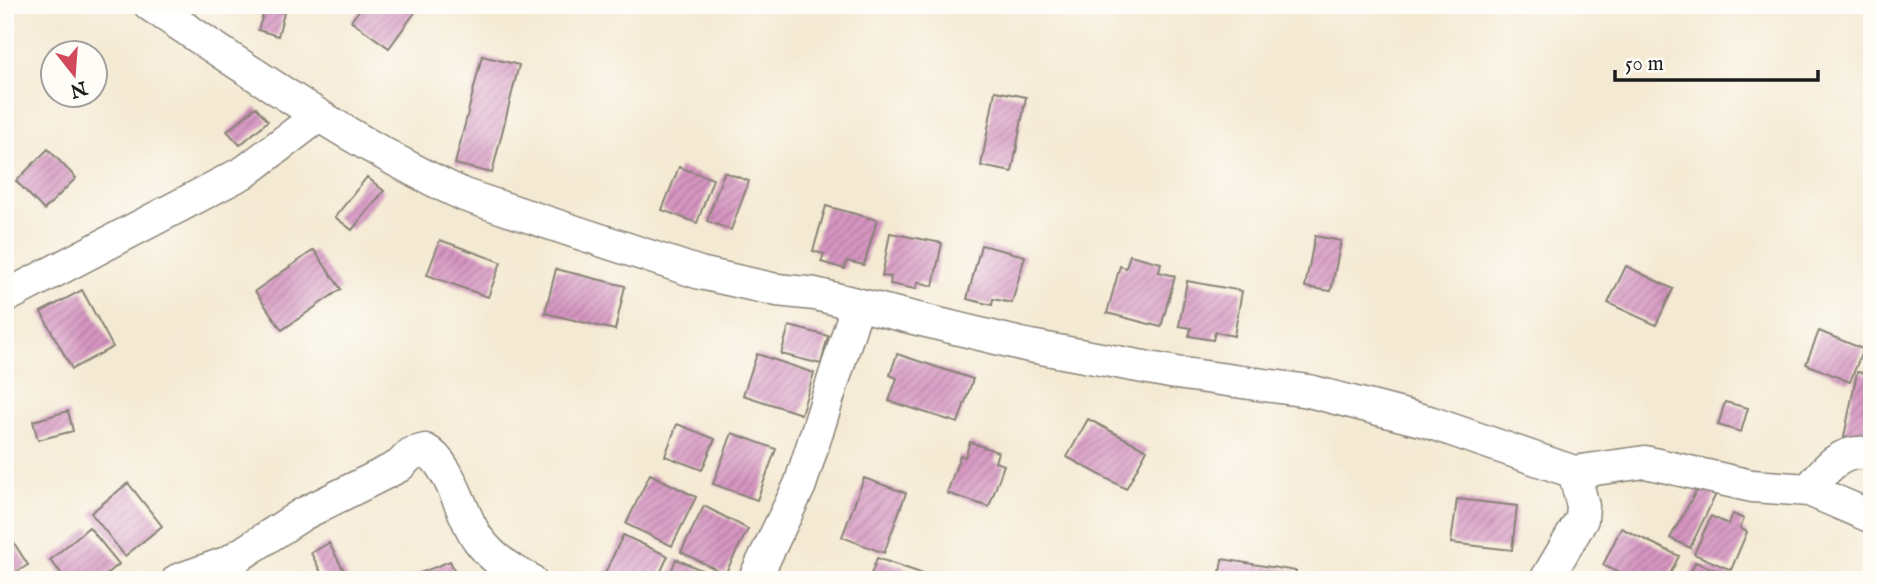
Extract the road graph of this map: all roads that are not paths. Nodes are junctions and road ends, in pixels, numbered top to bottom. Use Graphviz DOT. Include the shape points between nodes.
graph roads {
  1 [pos="150,5"];
  2 [pos="318,116"];
  3 [pos="5,297"];
  4 [pos="857,306"];
  5 [pos="1872,454"];
  6 [pos="1625,465"];
  7 [pos="1574,472"];
  8 [pos="1808,490"];
  9 [pos="1872,517"];
  10 [pos="1582,519"];
  11 [pos="178,580"];
  12 [pos="530,580"];
  13 [pos="754,580"];
  14 [pos="1546,580"];
  1 -- 2 [label="street"];
  2 -- 3 [label="street" via="246,171"];
  2 -- 4 [label="street" via="464,195 700,273"];
  4 -- 7 [label="street" via="1025,345 1308,391 1441,425"];
  4 -- 13 [label="street" via="800,485"];
  5 -- 8 [label="street" via="1859,451 1831,463"];
  6 -- 7 [label="street"];
  6 -- 8 [label="street" via="1645,462 1752,486"];
  6 -- 10 [label="street"];
  7 -- 10 [label="street"];
  8 -- 9 [label="street"];
  10 -- 14 [label="street"];
  11 -- 12 [label="street" via="229,562 303,514 425,450 441,466 476,537 491,555"];
}
